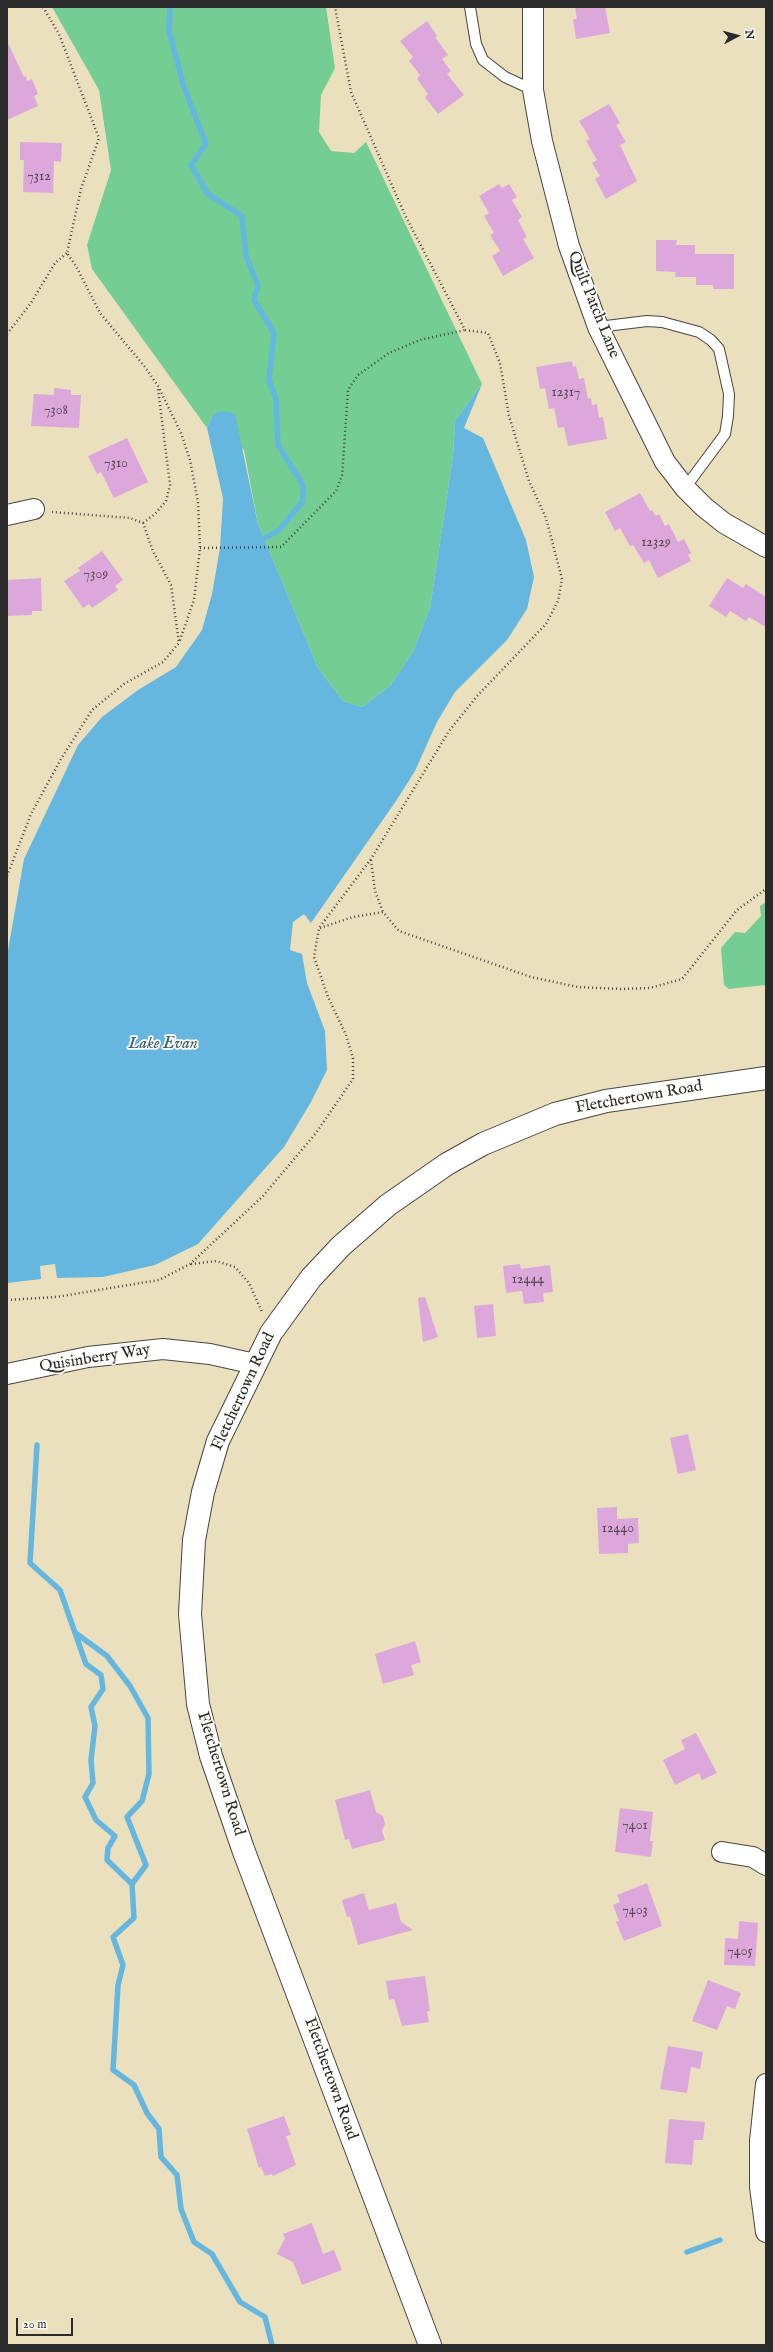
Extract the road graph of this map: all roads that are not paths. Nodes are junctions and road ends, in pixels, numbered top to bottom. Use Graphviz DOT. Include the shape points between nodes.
graph roads {
  1 [pos="470,7"];
  2 [pos="533,7"];
  3 [pos="533,90"];
  4 [pos="598,327"];
  5 [pos="686,488"];
  6 [pos="34,509"];
  7 [pos="7,515"];
  8 [pos="766,547"];
  9 [pos="766,1078"];
  10 [pos="255,1364"];
  11 [pos="7,1374"];
  12 [pos="722,1852"];
  13 [pos="766,1865"];
  14 [pos="766,2084"];
  15 [pos="766,2232"];
  16 [pos="430,2345"];
  1 -- 3 [label="lane" via="476,44 483,60 505,77"];
  2 -- 3 [label="street, Quilt Patch Lane"];
  3 -- 4 [label="street, Quilt Patch Lane" via="555,196 585,295"];
  4 -- 5 [label="street, Quilt Patch Lane" via="665,462"];
  4 -- 5 [label="lane" via="647,320 662,322 699,332 719,349 729,394 725,434"];
  5 -- 8 [label="street, Quilt Patch Lane" via="724,523"];
  6 -- 7 [label="street"];
  9 -- 10 [label="street, Fletchertown Road" via="606,1101 555,1114 483,1144 447,1164 388,1205 311,1278 271,1333"];
  10 -- 11 [label="street, Quisinberry Way" via="210,1354 162,1349 88,1357"];
  10 -- 16 [label="street, Fletchertown Road" via="218,1441 203,1492 194,1540 190,1614 198,1704 211,1756 243,1849"];
  12 -- 13 [label="street" via="753,1857"];
  14 -- 15 [label="street" via="760,2141 760,2187"];
}
